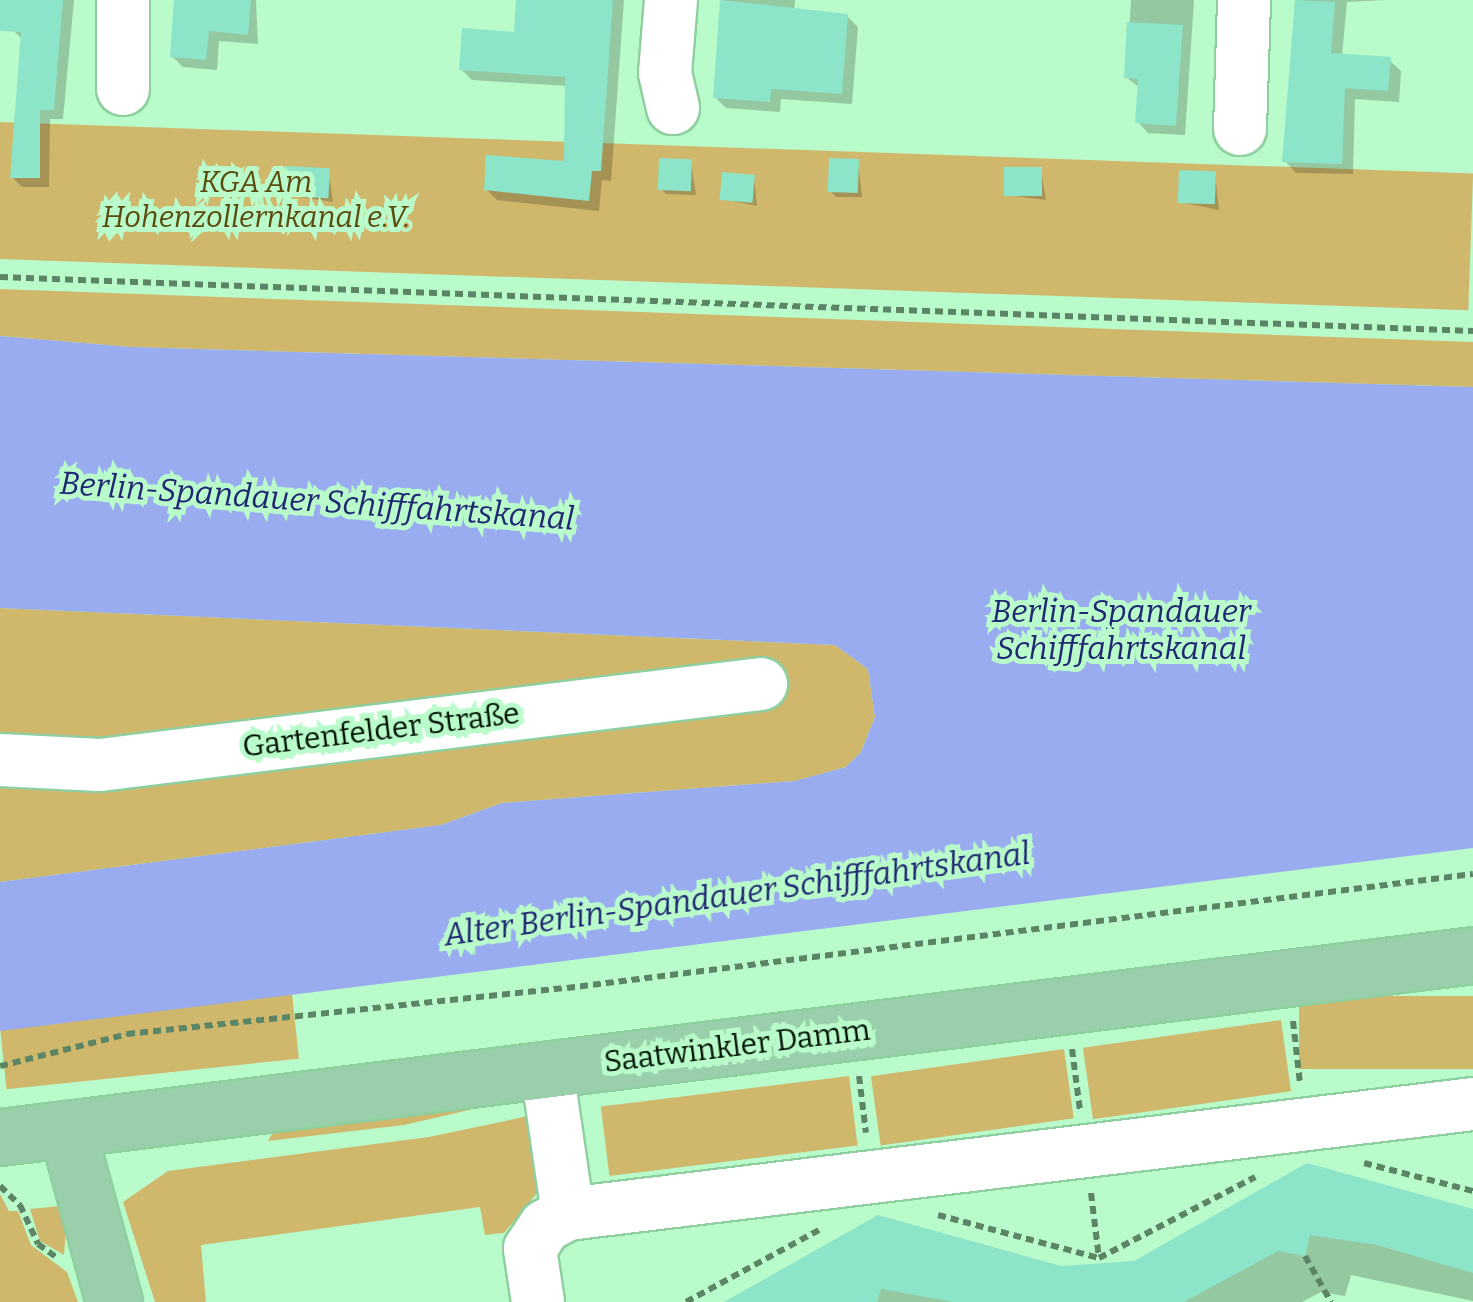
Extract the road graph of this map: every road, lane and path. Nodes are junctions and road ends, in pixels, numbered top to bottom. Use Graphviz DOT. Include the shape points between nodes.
graph roads {
  1 [pos="123,0"];
  2 [pos="671,0"];
  3 [pos="1244,0"];
  4 [pos="123,89"];
  5 [pos="673,108"];
  6 [pos="1240,129"];
  7 [pos="0,277"];
  8 [pos="1473,331"];
  9 [pos="761,684"];
  10 [pos="0,760"];
  11 [pos="1473,874"];
  12 [pos="1473,955"];
  13 [pos="0,1066"];
  14 [pos="547,1070"];
  15 [pos="1473,1104"];
  16 [pos="68,1129"];
  17 [pos="0,1137"];
  18 [pos="1344,1158"];
  19 [pos="1268,1185"];
  20 [pos="0,1186"];
  21 [pos="1473,1191"];
  22 [pos="928,1213"];
  23 [pos="568,1214"];
  24 [pos="832,1223"];
  25 [pos="1304,1256"];
  26 [pos="62,1260"];
  27 [pos="114,1302"];
  28 [pos="538,1302"];
  29 [pos="686,1302"];
  30 [pos="1332,1302"];
  1 -- 4 [label="street"];
  2 -- 5 [label="street" via="665,73"];
  3 -- 6 [label="street"];
  7 -- 8 [label="path"];
  9 -- 10 [label="street, Gartenfelder Straße" via="100,765"];
  11 -- 13 [label="path" via="586,986 127,1034"];
  12 -- 14 [label="main road, Saatwinkler Damm"];
  14 -- 16 [label="main road, Saatwinkler Damm"];
  14 -- 23 [label="street"];
  15 -- 23 [label="street"];
  16 -- 17 [label="main road, Saatwinkler Damm"];
  16 -- 27 [label="main road"];
  18 -- 21 [label="path"];
  19 -- 22 [label="path" via="1262,1173 1100,1258"];
  20 -- 26 [label="path" via="20,1205 38,1244"];
  23 -- 28 [label="street" via="545,1226 530,1249"];
  24 -- 29 [label="path"];
  25 -- 30 [label="path"];
}
